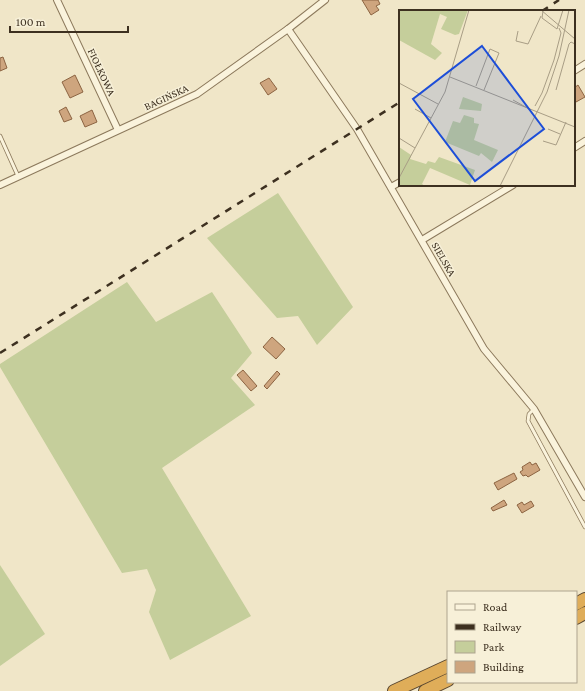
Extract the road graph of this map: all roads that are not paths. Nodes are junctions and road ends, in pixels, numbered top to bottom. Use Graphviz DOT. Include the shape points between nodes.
graph roads {
  1 [pos="57,0"];
  2 [pos="325,0"];
  3 [pos="288,29"];
  4 [pos="585,64"];
  5 [pos="575,70"];
  6 [pos="118,130"];
  7 [pos="0,136"];
  8 [pos="585,141"];
  9 [pos="575,147"];
  10 [pos="18,176"];
  11 [pos="399,183"];
  12 [pos="0,185"];
  13 [pos="511,186"];
  14 [pos="391,188"];
  15 [pos="422,240"];
  16 [pos="534,409"];
  17 [pos="585,497"];
  18 [pos="585,527"];
  19 [pos="447,666"];
  20 [pos="447,680"];
  21 [pos="394,691"];
  22 [pos="425,691"];
  1 -- 6 [label="street, FIOŁKOWA"];
  2 -- 3 [label="street, BAGIŃSKA"];
  3 -- 6 [label="street, BAGIŃSKA" via="197,94"];
  3 -- 14 [label="street, SIELSKA" via="357,129"];
  4 -- 5 [label="street"];
  6 -- 10 [label="street, BAGIŃSKA"];
  7 -- 10 [label="lane"];
  8 -- 9 [label="street"];
  10 -- 12 [label="street, BAGIŃSKA"];
  11 -- 14 [label="street"];
  13 -- 15 [label="street"];
  14 -- 15 [label="street, SIELSKA"];
  15 -- 16 [label="street, SIELSKA" via="484,349"];
  16 -- 17 [label="street, SIELSKA"];
  16 -- 18 [label="lane" via="529,414 528,421"];
  19 -- 21 [label="highway"];
  20 -- 22 [label="highway"];
}
